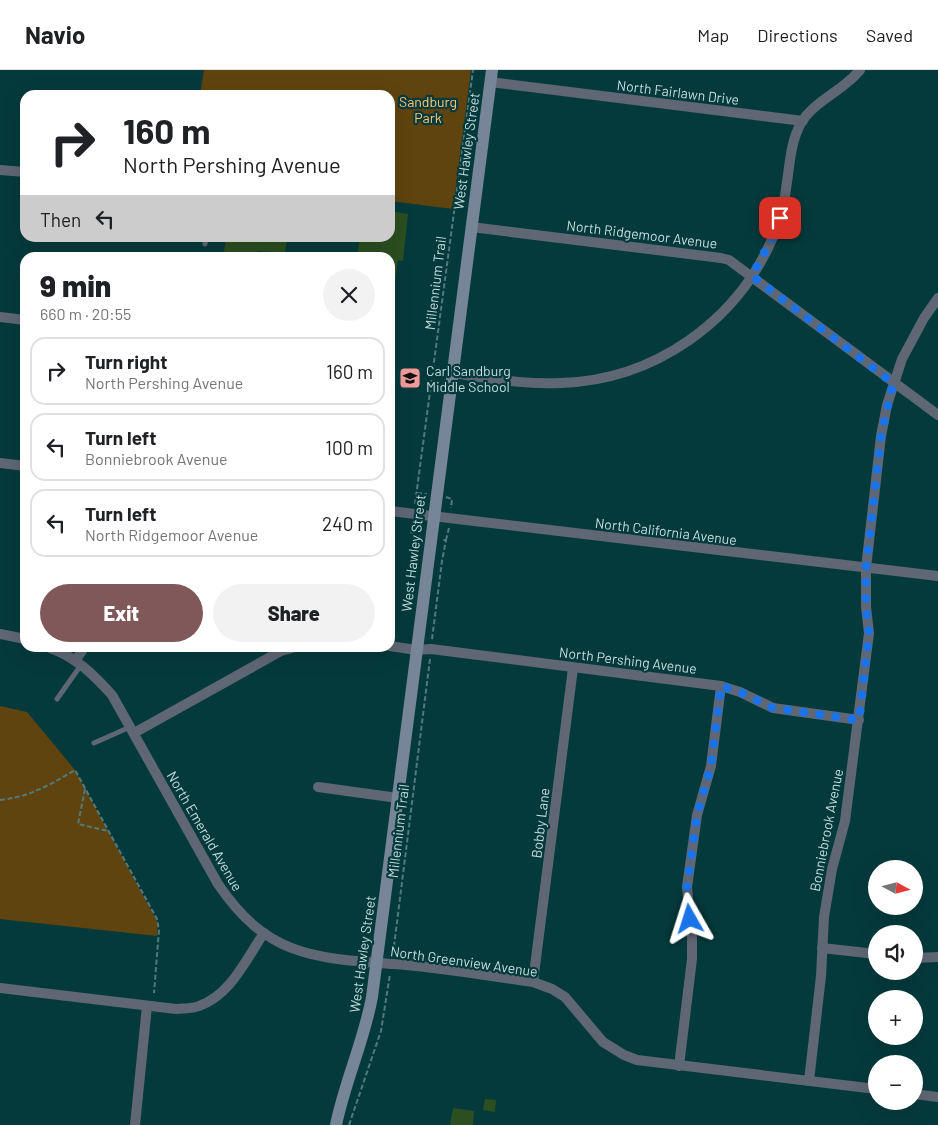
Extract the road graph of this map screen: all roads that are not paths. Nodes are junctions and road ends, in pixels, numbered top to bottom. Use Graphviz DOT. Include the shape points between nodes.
graph roads {
  1 [pos="860,70"];
  2 [pos="491,76"];
  3 [pos="803,121"];
  4 [pos="0,170"];
  5 [pos="20,172"];
  6 [pos="471,227"];
  7 [pos="752,276"];
  8 [pos="938,298"];
  9 [pos="0,317"];
  10 [pos="20,319"];
  11 [pos="452,373"];
  12 [pos="893,383"];
  13 [pos="938,415"];
  14 [pos="0,463"];
  15 [pos="20,465"];
  16 [pos="395,512"];
  17 [pos="433,517"];
  18 [pos="866,568"];
  19 [pos="938,576"];
  20 [pos="0,634"];
  21 [pos="20,638"];
  22 [pos="395,647"];
  23 [pos="416,650"];
  24 [pos="57,652"];
  25 [pos="82,652"];
  26 [pos="279,652"];
  27 [pos="78,663"];
  28 [pos="574,668"];
  29 [pos="721,686"];
  30 [pos="57,699"];
  31 [pos="859,720"];
  32 [pos="132,730"];
  33 [pos="94,743"];
  34 [pos="318,787"];
  35 [pos="398,798"];
  36 [pos="264,933"];
  37 [pos="822,948"];
  38 [pos="868,953"];
  39 [pos="938,957"];
  40 [pos="923,958"];
  41 [pos="377,964"];
  42 [pos="533,982"];
  43 [pos="0,988"];
  44 [pos="147,1006"];
  45 [pos="679,1066"];
  46 [pos="809,1081"];
  47 [pos="868,1089"];
  48 [pos="923,1095"];
  49 [pos="938,1097"];
  50 [pos="135,1125"];
  51 [pos="336,1125"];
  1 -- 3 [label="street"];
  2 -- 3 [label="street, North Fairlawn Drive"];
  2 -- 6 [label="street, West Hawley Street"];
  3 -- 7 [label="street" via="792,150 780,218"];
  4 -- 5 [label="street"];
  6 -- 7 [label="street, North Ridgemoor Avenue" via="721,258"];
  6 -- 11 [label="street, West Hawley Street"];
  7 -- 11 [label="street" via="742,291 702,332 680,347 631,370 560,384"];
  7 -- 12 [label="street, North Ridgemoor Avenue"];
  8 -- 12 [label="street, Bonniebrook Avenue" via="912,340"];
  9 -- 10 [label="street"];
  11 -- 17 [label="street, West Hawley Street"];
  12 -- 13 [label="street, North Ridgemoor Avenue"];
  12 -- 18 [label="street, Bonniebrook Avenue" via="881,436"];
  14 -- 15 [label="street"];
  16 -- 17 [label="street, North California Avenue"];
  17 -- 18 [label="street, North California Avenue"];
  17 -- 23 [label="street, West Hawley Street"];
  18 -- 19 [label="street, North California Avenue"];
  18 -- 31 [label="street, Bonniebrook Avenue" via="869,633"];
  20 -- 21 [label="street"];
  22 -- 23 [label="street, North Pershing Avenue"];
  23 -- 28 [label="street, North Pershing Avenue" via="431,649"];
  23 -- 35 [label="street, West Hawley Street"];
  24 -- 27 [label="street"];
  25 -- 27 [label="street"];
  26 -- 32 [label="street"];
  27 -- 30 [label="lane"];
  27 -- 32 [label="street" via="112,696"];
  28 -- 29 [label="street, North Pershing Avenue"];
  28 -- 42 [label="street, Bobby Lane"];
  29 -- 31 [label="street, North Pershing Avenue" via="773,708"];
  29 -- 45 [label="street" via="711,766 697,815 687,887 692,959"];
  31 -- 37 [label="street, Bonniebrook Avenue" via="845,821 827,898"];
  32 -- 33 [label="lane"];
  32 -- 36 [label="street, North Emerald Avenue" via="218,884 246,919"];
  34 -- 35 [label="street"];
  35 -- 41 [label="street, West Hawley Street"];
  36 -- 41 [label="street, North Greenview Avenue" via="312,955"];
  36 -- 44 [label="street" via="227,988 211,1001 196,1007"];
  37 -- 38 [label="street"];
  37 -- 46 [label="street, Bonniebrook Avenue"];
  39 -- 40 [label="street"];
  41 -- 42 [label="street, North Greenview Avenue"];
  41 -- 51 [label="street, West Hawley Street" via="368,1021"];
  42 -- 45 [label="street, North Greenview Avenue" via="565,997 590,1028 616,1051 637,1060"];
  43 -- 44 [label="street"];
  44 -- 50 [label="street"];
  45 -- 46 [label="street, North Greenview Avenue"];
  46 -- 47 [label="street, North Greenview Avenue"];
  48 -- 49 [label="street"];
}
